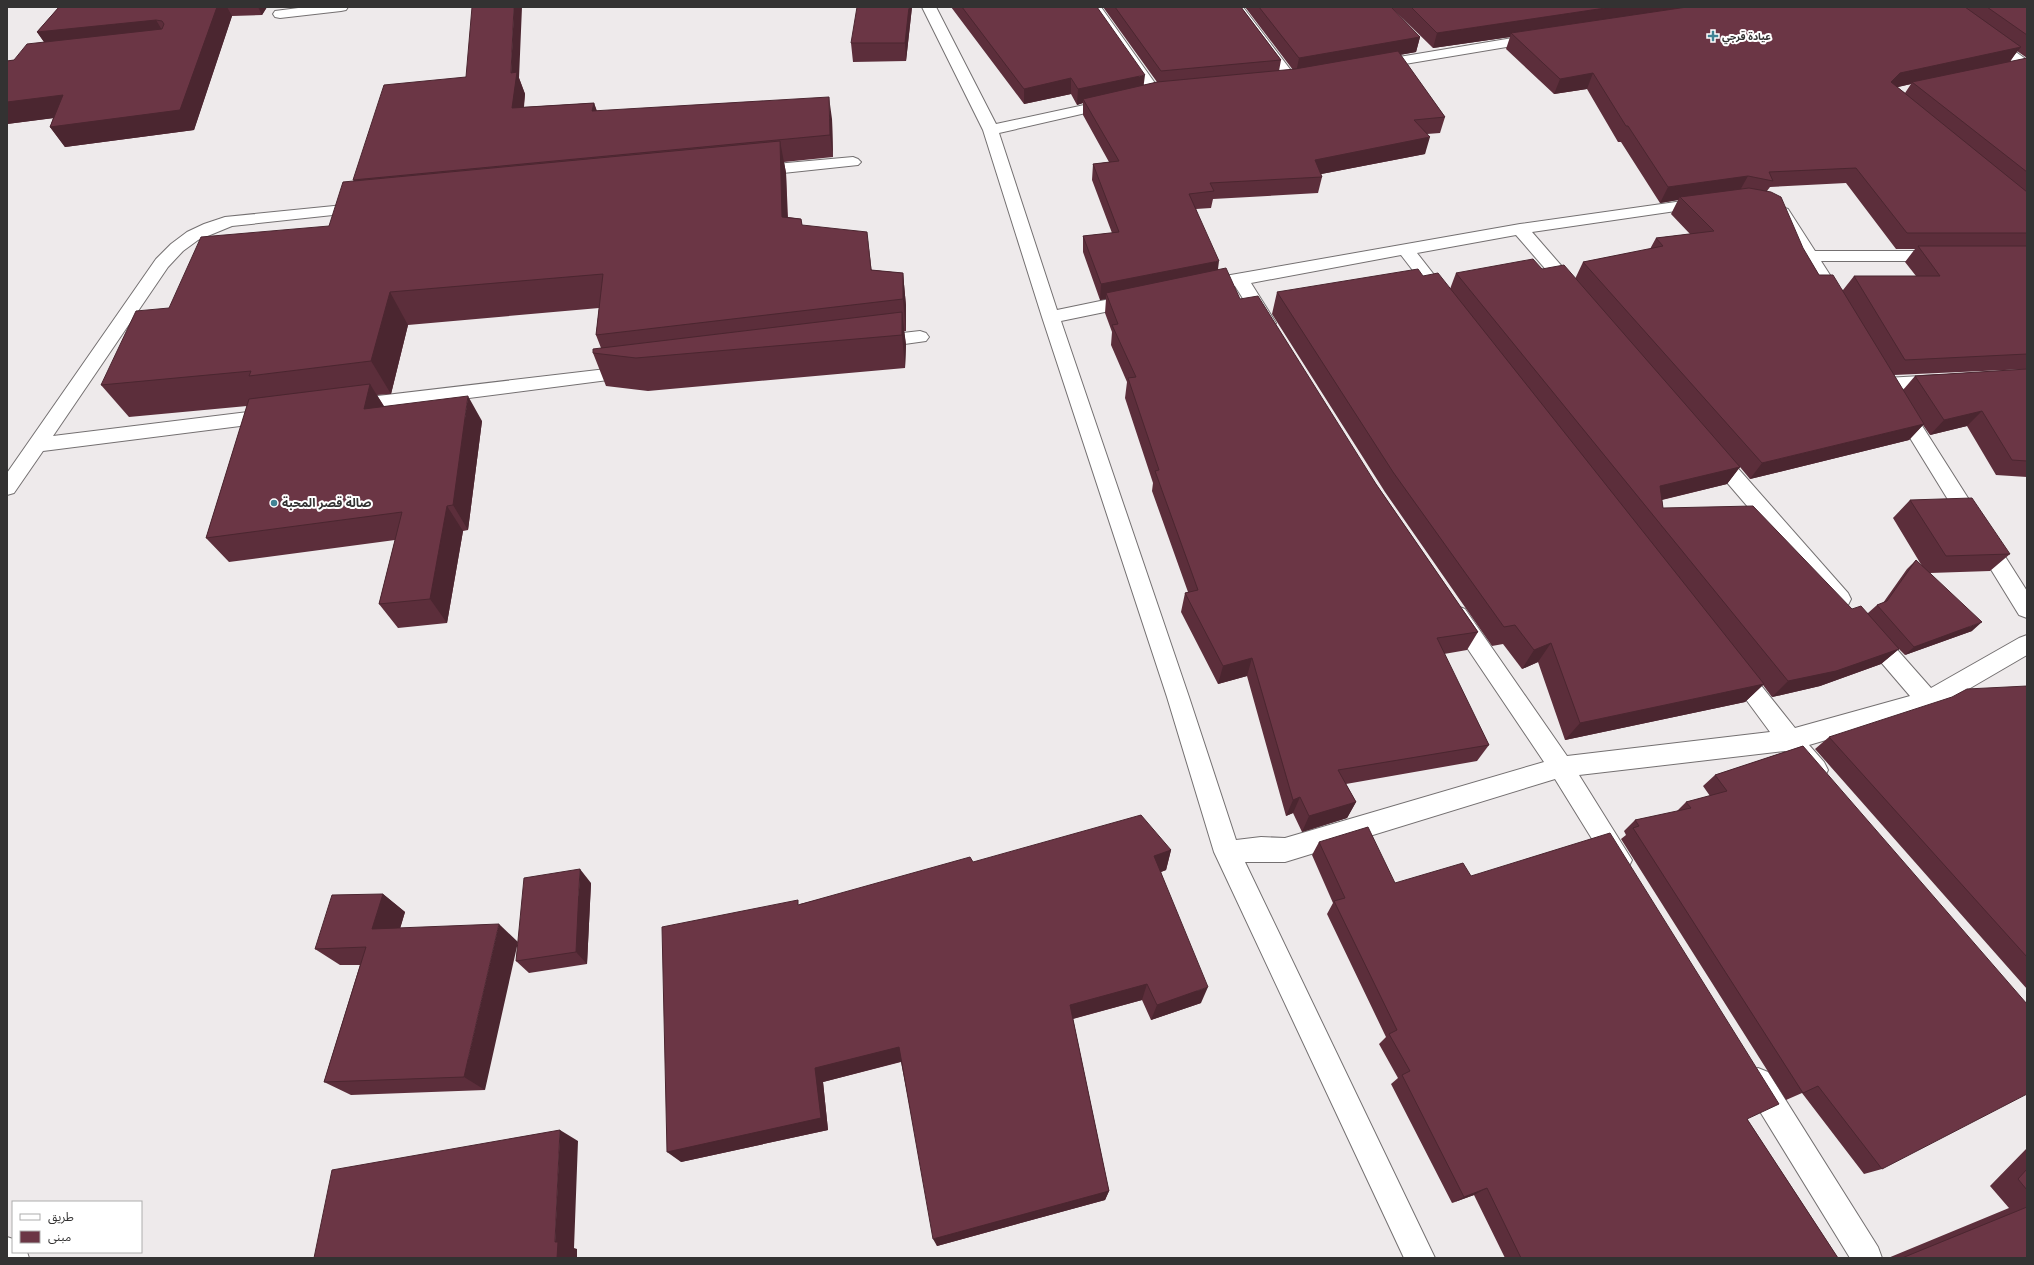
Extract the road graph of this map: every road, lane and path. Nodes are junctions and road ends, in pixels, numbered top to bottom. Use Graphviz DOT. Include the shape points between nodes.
graph roads {
  1 [pos="341,7"];
  2 [pos="929,7"];
  3 [pos="1094,7"];
  4 [pos="1236,7"];
  5 [pos="1944,7"];
  6 [pos="280,14"];
  7 [pos="1555,36"];
  8 [pos="1418,44"];
  9 [pos="1429,55"];
  10 [pos="2026,66"];
  11 [pos="1360,68"];
  12 [pos="2009,68"];
  13 [pos="1306,77"];
  14 [pos="1291,80"];
  15 [pos="1276,82"];
  16 [pos="1170,92"];
  17 [pos="1155,93"];
  18 [pos="1139,97"];
  19 [pos="1124,100"];
  20 [pos="992,130"];
  21 [pos="853,162"];
  22 [pos="743,172"];
  23 [pos="1723,201"];
  24 [pos="1766,203"];
  25 [pos="381,207"];
  26 [pos="1520,229"];
  27 [pos="1406,250"];
  28 [pos="1810,256"];
  29 [pos="1957,256"];
  30 [pos="1240,279"];
  31 [pos="1187,289"];
  32 [pos="1149,297"];
  33 [pos="1583,302"];
  34 [pos="1455,312"];
  35 [pos="1051,316"];
  36 [pos="1848,317"];
  37 [pos="920,337"];
  38 [pos="1277,338"];
  39 [pos="857,344"];
  40 [pos="652,370"];
  41 [pos="1957,380"];
  42 [pos="336,408"];
  43 [pos="288,414"];
  44 [pos="1703,440"];
  45 [pos="36,445"];
  46 [pos="7,488"];
  47 [pos="1444,596"];
  48 [pos="2027,609"];
  49 [pos="2027,644"];
  50 [pos="1722,653"];
  51 [pos="1928,701"];
  52 [pos="1790,740"];
  53 [pos="1561,766"];
  54 [pos="1831,787"];
  55 [pos="1227,852"];
  56 [pos="1632,881"];
  57 [pos="1745,1063"];
  58 [pos="7,1252"];
  59 [pos="14,1258"];
  60 [pos="1420,1258"];
  61 [pos="1867,1258"];
  1 -- 6 [label="street"];
  2 -- 20 [label="street"];
  3 -- 17 [label="street"];
  4 -- 14 [label="street"];
  5 -- 10 [label="street"];
  7 -- 9 [label="street"];
  8 -- 9 [label="street"];
  9 -- 11 [label="street"];
  10 -- 12 [label="street"];
  13 -- 14 [label="street"];
  14 -- 15 [label="street"];
  16 -- 17 [label="street"];
  17 -- 18 [label="street"];
  19 -- 20 [label="street"];
  20 -- 35 [label="street"];
  21 -- 22 [label="street"];
  23 -- 26 [label="street"];
  24 -- 28 [label="street" via="1782,212"];
  25 -- 45 [label="street" via="231,221 193,234 178,245 162,264"];
  26 -- 27 [label="street"];
  26 -- 33 [label="street"];
  27 -- 30 [label="street"];
  27 -- 34 [label="street"];
  28 -- 29 [label="street"];
  28 -- 36 [label="street"];
  30 -- 31 [label="street"];
  30 -- 38 [label="street"];
  32 -- 35 [label="street"];
  35 -- 55 [label="street" via="1178,696"];
  37 -- 39 [label="street"];
  40 -- 42 [label="street"];
  41 -- 48 [label="street" via="1882,378"];
  43 -- 45 [label="street"];
  44 -- 51 [label="street"];
  45 -- 46 [label="street"];
  47 -- 53 [label="street"];
  49 -- 51 [label="street"];
  50 -- 52 [label="street"];
  51 -- 52 [label="street"];
  52 -- 53 [label="street"];
  52 -- 54 [label="street"];
  53 -- 55 [label="street" via="1285,850"];
  53 -- 56 [label="street"];
  55 -- 60 [label="street"];
  57 -- 61 [label="street"];
  58 -- 59 [label="street"];
}
